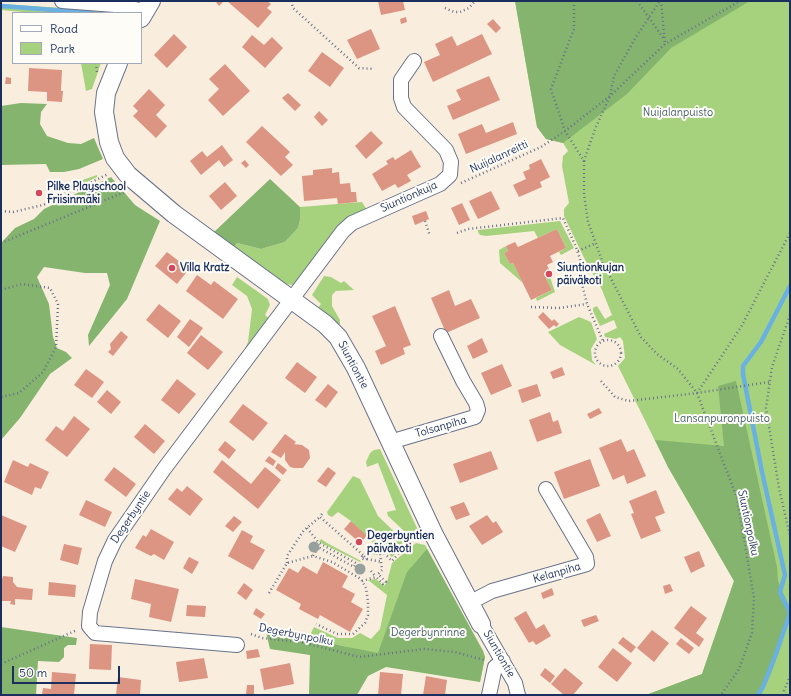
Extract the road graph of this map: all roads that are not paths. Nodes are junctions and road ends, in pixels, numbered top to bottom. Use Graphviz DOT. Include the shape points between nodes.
graph roads {
  1 [pos="62,1"];
  2 [pos="146,10"];
  3 [pos="414,61"];
  4 [pos="118,64"];
  5 [pos="292,299"];
  6 [pos="440,336"];
  7 [pos="390,442"];
  8 [pos="546,489"];
  9 [pos="469,603"];
  10 [pos="481,624"];
  11 [pos="237,645"];
  12 [pos="503,661"];
  13 [pos="489,695"];
  14 [pos="518,695"];
  1 -- 2 [label="street"];
  3 -- 5 [label="street, Siuntionkuja" via="401,80 401,98 408,111 446,150 451,162 450,175 440,184 352,223 343,231"];
  4 -- 5 [label="street, Siuntiontie" via="106,93 104,112 109,142 115,158 128,175 174,214"];
  5 -- 7 [label="street, Siuntiontie" via="325,324 349,353"];
  5 -- 11 [label="street, Degerbyntie" via="164,468 115,540 105,561 90,612 89,626 95,632"];
  6 -- 7 [label="street, Tolsanpiha" via="476,403 478,410 475,417"];
  7 -- 9 [label="street, Siuntiontie"];
  8 -- 9 [label="street, Kelanpiha" via="586,557 587,564 492,591"];
  9 -- 10 [label="street, Siuntiontie"];
  10 -- 12 [label="street, Siuntiontie"];
  12 -- 13 [label="street" via="495,667"];
  12 -- 14 [label="street, Siuntiontie" via="515,683"];
}
